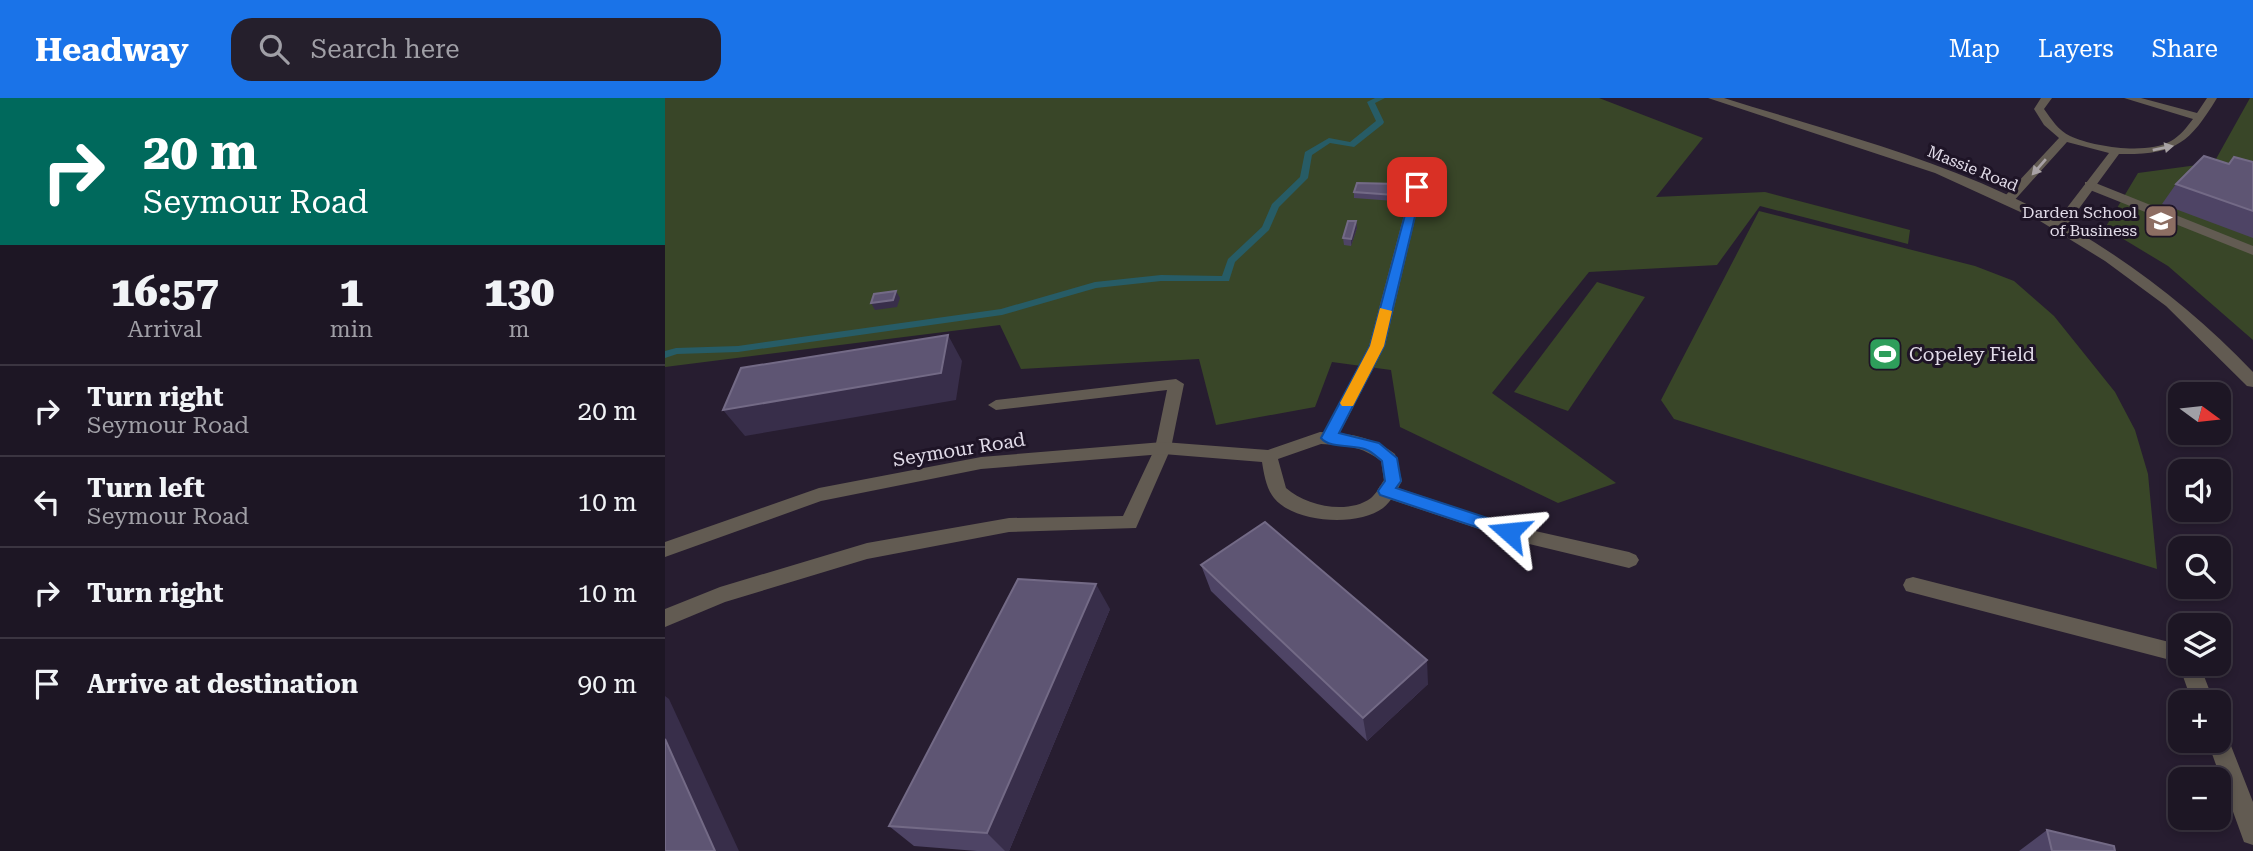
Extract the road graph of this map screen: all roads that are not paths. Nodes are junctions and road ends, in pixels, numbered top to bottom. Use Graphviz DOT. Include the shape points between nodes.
graph roads {
  1 [pos="1713,98"];
  2 [pos="2047,98"];
  3 [pos="2129,98"];
  4 [pos="2212,98"];
  5 [pos="2200,117"];
  6 [pos="2065,138"];
  7 [pos="2116,150"];
  8 [pos="1423,160"];
  9 [pos="2089,185"];
  10 [pos="2008,200"];
  11 [pos="2059,226"];
  12 [pos="2253,251"];
  13 [pos="2253,383"];
  14 [pos="996,405"];
  15 [pos="1329,438"];
  16 [pos="1163,449"];
  17 [pos="1269,456"];
  18 [pos="1386,491"];
  19 [pos="665,550"];
  20 [pos="1629,560"];
  21 [pos="1913,585"];
  22 [pos="665,618"];
  23 [pos="2168,651"];
  24 [pos="2223,753"];
  25 [pos="2253,833"];
  1 -- 10 [label="street, Massie Road" via="1905,159"];
  2 -- 6 [label="street" via="2039,109"];
  3 -- 5 [label="street"];
  4 -- 5 [label="street"];
  7 -- 5 [label="street, one-way" via="2166,149 2185,138"];
  6 -- 7 [label="street"];
  6 -- 10 [label="street, one-way"];
  7 -- 9 [label="street"];
  8 -- 15 [label="street" via="1377,346"];
  9 -- 11 [label="street"];
  9 -- 12 [label="street"];
  10 -- 11 [label="street, Massie Road"];
  11 -- 13 [label="street, Massie Road" via="2136,277"];
  14 -- 16 [label="street" via="1176,384"];
  15 -- 17 [label="street, Seymour Road"];
  15 -- 18 [label="street, Seymour Road" via="1374,446 1389,458 1393,481"];
  16 -- 17 [label="street, Seymour Road"];
  16 -- 19 [label="street, Seymour Road" via="981,463 819,495"];
  16 -- 22 [label="street" via="1129,523 1009,525 867,551 720,595"];
  17 -- 18 [label="street" via="1280,492 1297,505 1329,513 1357,512 1377,503"];
  18 -- 20 [label="street" via="1509,532"];
  21 -- 23 [label="street"];
  24 -- 25 [label="street"];
}
